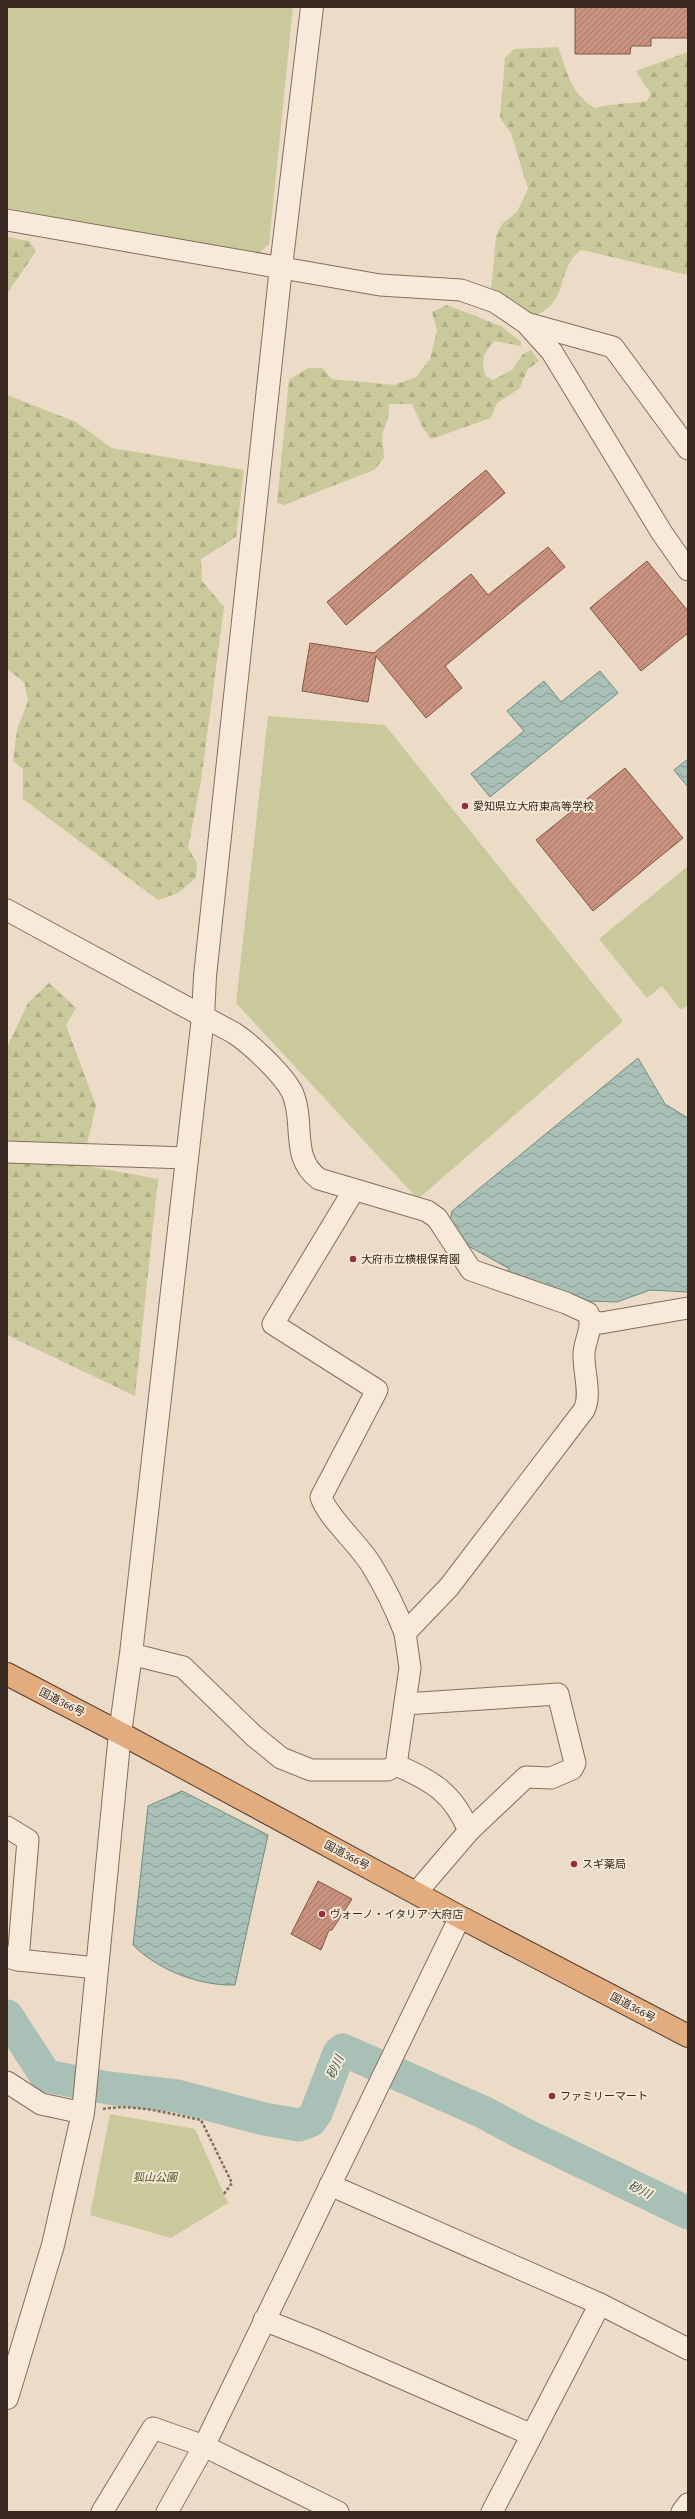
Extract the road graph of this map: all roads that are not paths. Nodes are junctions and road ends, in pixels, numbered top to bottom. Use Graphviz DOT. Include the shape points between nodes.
graph roads {
  1 [pos="312,7"];
  2 [pos="7,220"];
  3 [pos="281,267"];
  4 [pos="526,322"];
  5 [pos="688,449"];
  6 [pos="688,570"];
  7 [pos="7,910"];
  8 [pos="203,1017"];
  9 [pos="7,1152"];
  10 [pos="187,1158"];
  11 [pos="354,1190"];
  12 [pos="688,1308"];
  13 [pos="591,1321"];
  14 [pos="405,1633"];
  15 [pos="131,1654"];
  16 [pos="7,1674"];
  17 [pos="405,1704"];
  18 [pos="120,1733"];
  19 [pos="396,1765"];
  20 [pos="7,1827"];
  21 [pos="469,1831"];
  22 [pos="416,1893"];
  23 [pos="460,1917"];
  24 [pos="12,1958"];
  25 [pos="97,1968"];
  26 [pos="688,2036"];
  27 [pos="7,2082"];
  28 [pos="83,2107"];
  29 [pos="330,2185"];
  30 [pos="600,2304"];
  31 [pos="264,2320"];
  32 [pos="688,2349"];
  33 [pos="7,2398"];
  34 [pos="532,2435"];
  35 [pos="204,2446"];
  36 [pos="688,2504"];
  37 [pos="102,2512"];
  38 [pos="167,2512"];
  39 [pos="338,2512"];
  40 [pos="492,2512"];
  41 [pos="682,2512"];
  1 -- 3 [label="street"];
  2 -- 3 [label="street"];
  3 -- 4 [label="street" via="380,285 461,290 495,302"];
  3 -- 8 [label="street"];
  4 -- 5 [label="street" via="613,347"];
  4 -- 6 [label="street" via="552,352 662,533"];
  7 -- 8 [label="street"];
  8 -- 10 [label="street"];
  8 -- 11 [label="street" via="251,1044 292,1092 302,1155 305,1166 311,1173 318,1179"];
  9 -- 10 [label="street"];
  10 -- 15 [label="street"];
  11 -- 13 [label="street" via="427,1211 437,1218 471,1270 566,1303 588,1314"];
  11 -- 14 [label="street" via="273,1324 377,1390 321,1497 323,1505 353,1539 372,1566"];
  12 -- 13 [label="street" via="601,1323"];
  13 -- 14 [label="street" via="584,1354 587,1401 584,1410 449,1587"];
  14 -- 17 [label="street" via="410,1668"];
  15 -- 18 [label="street"];
  15 -- 19 [label="street" via="183,1667 248,1731 281,1758 311,1770 388,1770"];
  16 -- 18 [label="highway, 国道366号"];
  17 -- 19 [label="street"];
  17 -- 21 [label="street" via="558,1694 574,1763 572,1769 551,1778 526,1777"];
  18 -- 22 [label="highway, 国道366号"];
  18 -- 25 [label="street"];
  19 -- 21 [label="street" via="418,1775 450,1797"];
  20 -- 24 [label="street" via="28,1840"];
  21 -- 22 [label="street"];
  22 -- 23 [label="highway, 国道366号"];
  23 -- 26 [label="highway, 国道366号"];
  23 -- 29 [label="street"];
  24 -- 25 [label="street"];
  25 -- 28 [label="street"];
  27 -- 28 [label="street" via="41,2104"];
  28 -- 33 [label="street" via="54,2245"];
  29 -- 30 [label="street"];
  29 -- 31 [label="street"];
  30 -- 32 [label="street"];
  30 -- 34 [label="street"];
  31 -- 34 [label="street"];
  31 -- 35 [label="street"];
  34 -- 40 [label="street"];
  35 -- 37 [label="street" via="153,2428"];
  35 -- 38 [label="street"];
  35 -- 39 [label="street"];
  36 -- 41 [label="street"];
}
